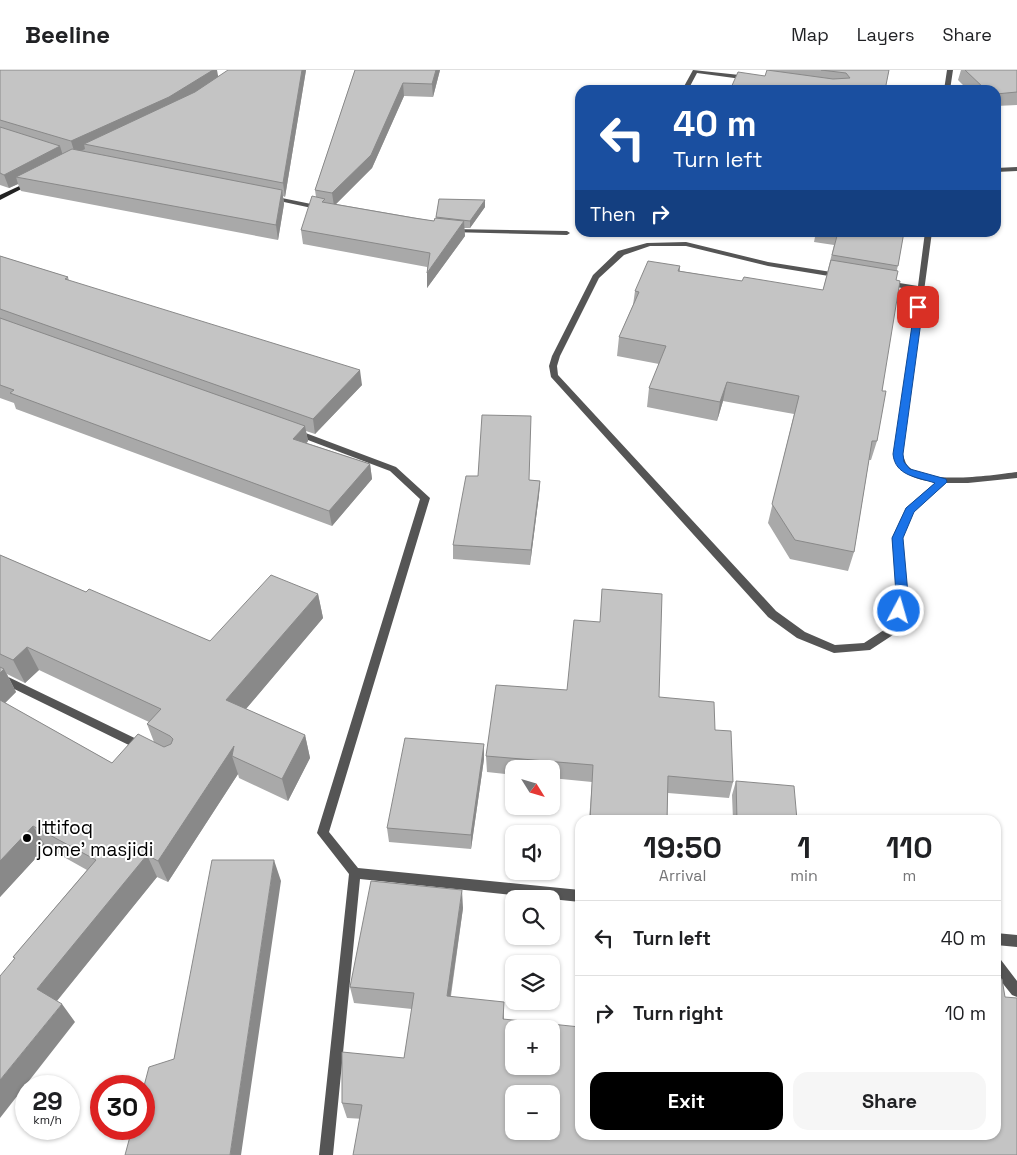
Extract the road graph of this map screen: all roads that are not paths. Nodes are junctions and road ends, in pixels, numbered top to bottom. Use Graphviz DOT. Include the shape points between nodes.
graph roads {
  1 [pos="695,70"];
  2 [pos="950,70"];
  3 [pos="754,78"];
  4 [pos="688,85"];
  5 [pos="948,85"];
  6 [pos="1017,168"];
  7 [pos="1001,170"];
  8 [pos="34,181"];
  9 [pos="268,197"];
  10 [pos="0,198"];
  11 [pos="326,209"];
  12 [pos="439,229"];
  13 [pos="568,233"];
  14 [pos="928,237"];
  15 [pos="854,278"];
  16 [pos="873,281"];
  17 [pos="921,289"];
  18 [pos="289,430"];
  19 [pos="1017,475"];
  20 [pos="942,482"];
  21 [pos="0,678"];
  22 [pos="156,754"];
  23 [pos="355,873"];
  24 [pos="575,895"];
  25 [pos="1001,939"];
  26 [pos="1017,940"];
  27 [pos="1001,970"];
  28 [pos="1017,991"];
  29 [pos="326,1155"];
  1 -- 3 [label="street"];
  1 -- 4 [label="street"];
  2 -- 5 [label="street"];
  6 -- 7 [label="street"];
  8 -- 10 [label="street"];
  9 -- 11 [label="street"];
  12 -- 13 [label="street"];
  14 -- 17 [label="street"];
  15 -- 20 [label="street" via="768,264 686,244 650,244 621,253 596,277 556,356 554,375 772,614 801,635 834,649 866,647 895,628 902,594 897,538 909,510"];
  16 -- 17 [label="street"];
  17 -- 20 [label="street" via="898,454 899,463 907,471"];
  18 -- 23 [label="street" via="393,469 425,498 323,833"];
  19 -- 20 [label="street"];
  21 -- 22 [label="street"];
  23 -- 24 [label="street"];
  23 -- 29 [label="street"];
  25 -- 26 [label="street"];
  27 -- 28 [label="street"];
}
